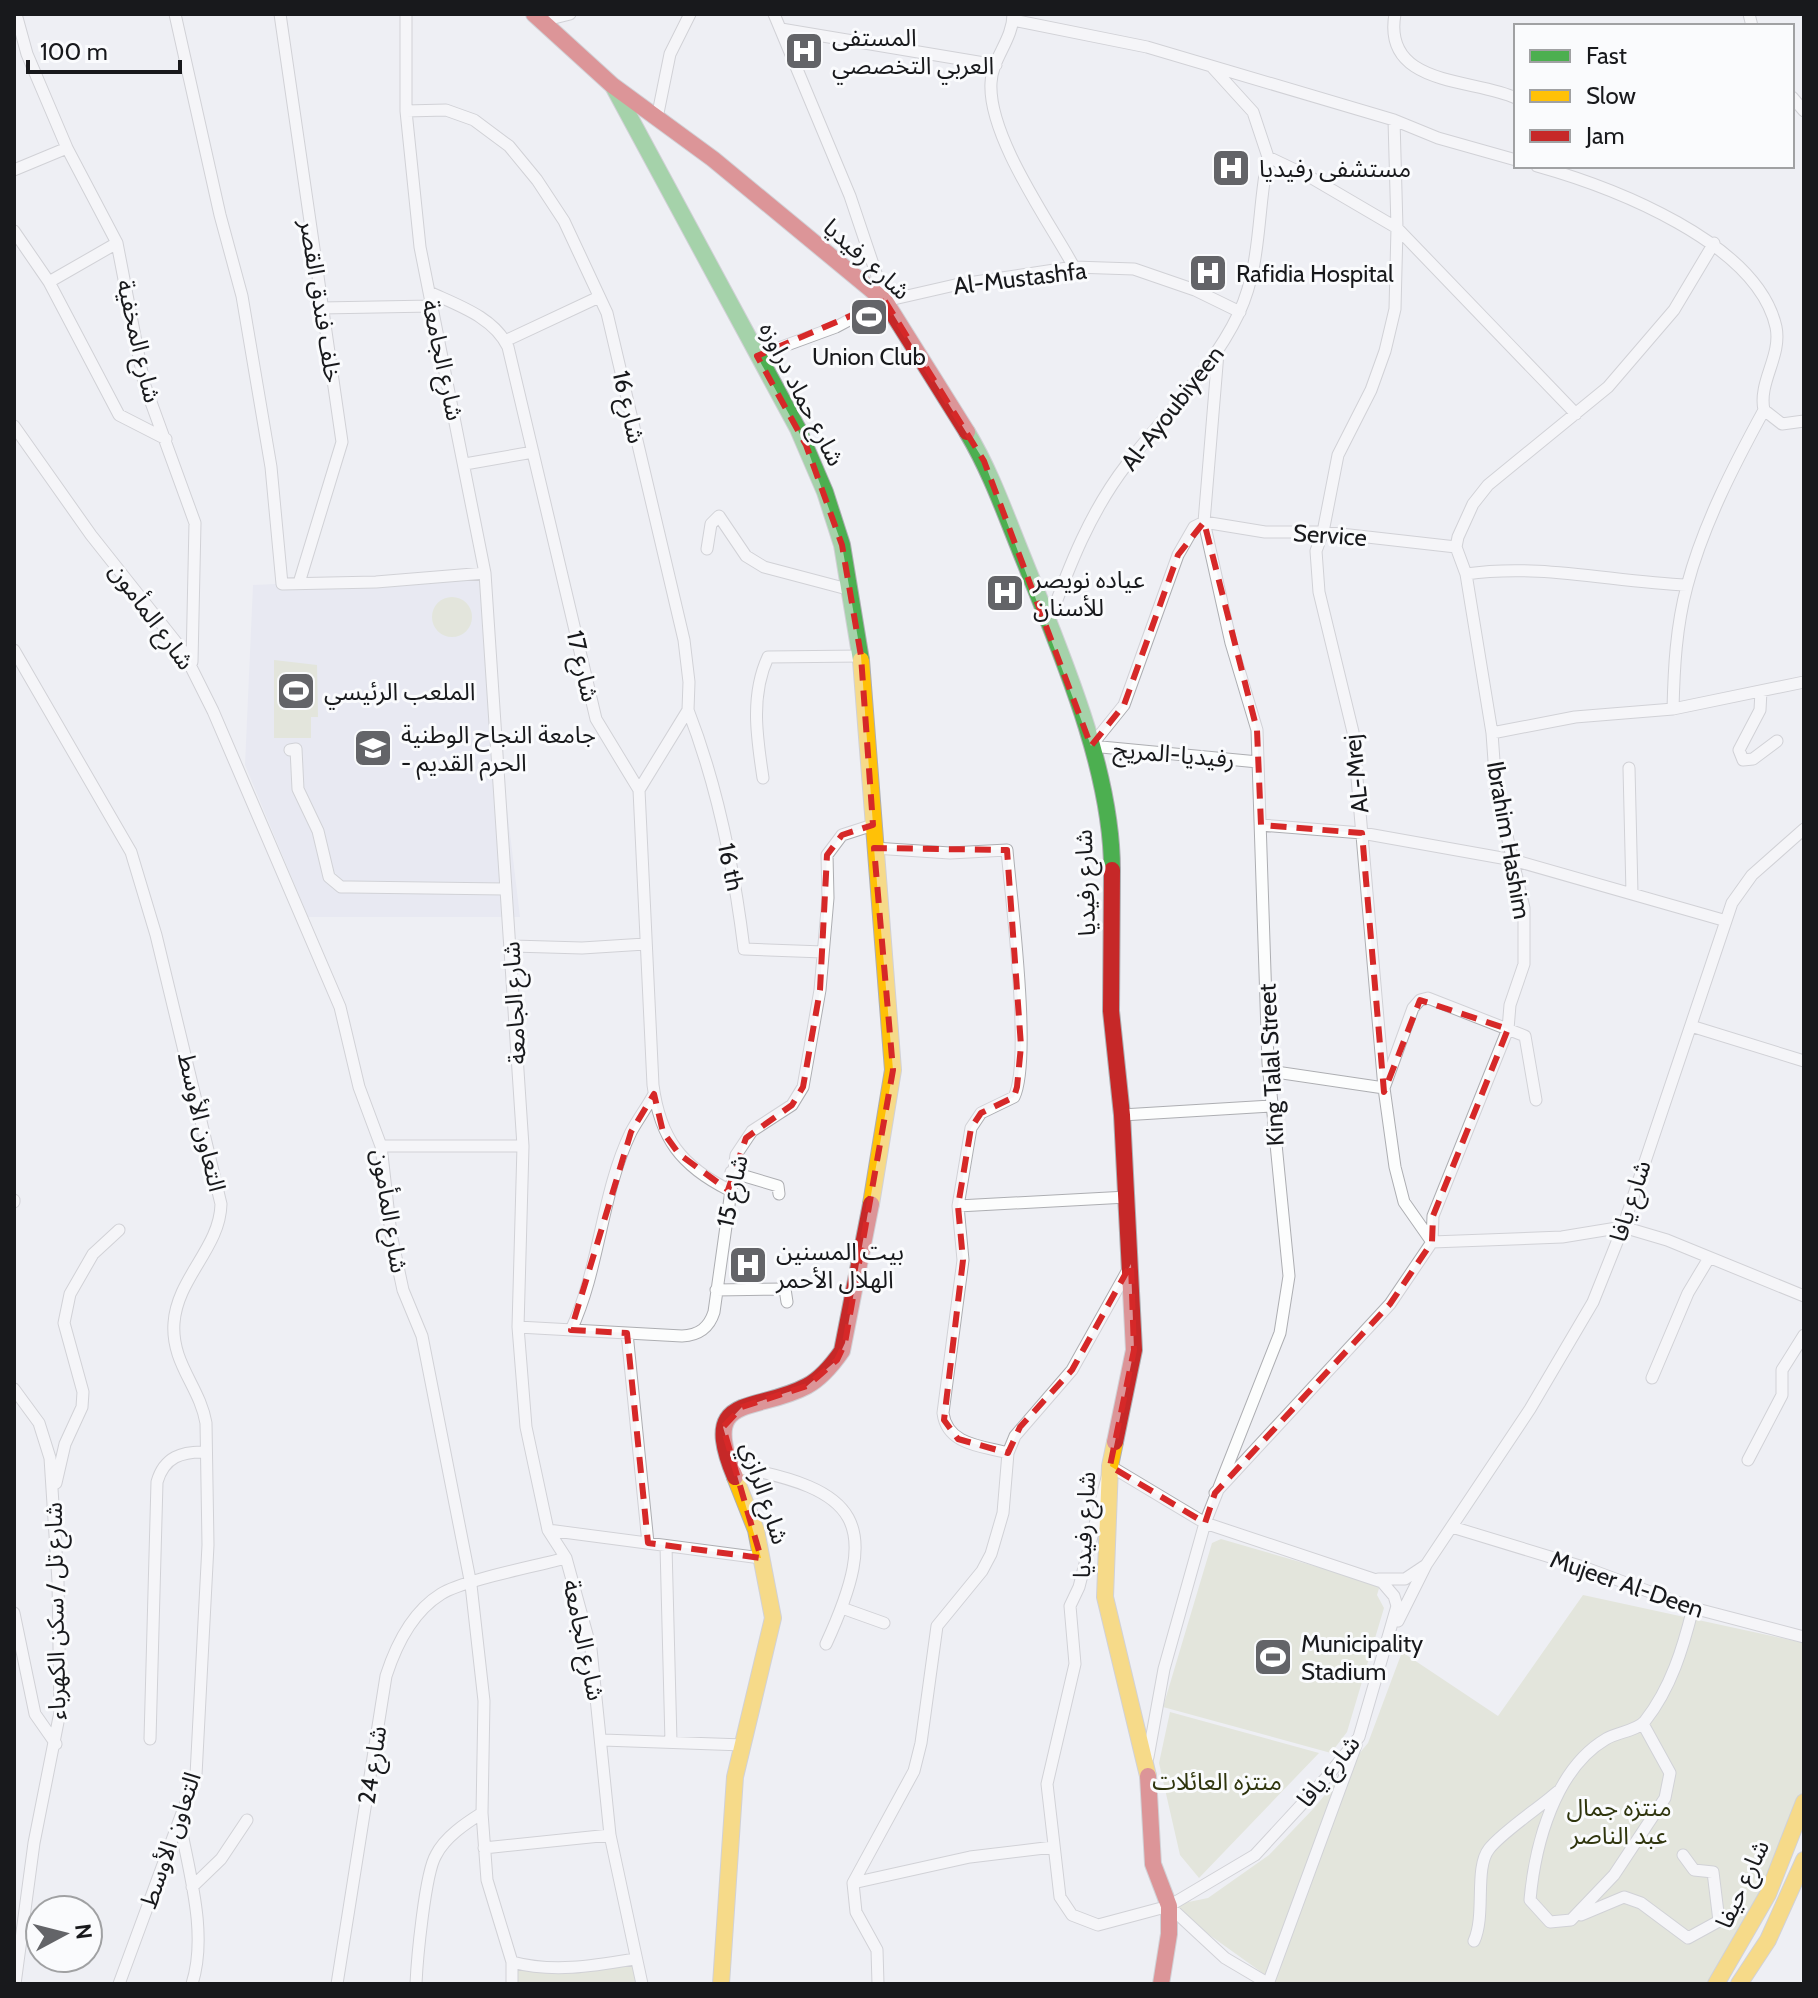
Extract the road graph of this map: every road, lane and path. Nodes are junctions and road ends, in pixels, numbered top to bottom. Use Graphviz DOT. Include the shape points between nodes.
graph roads {
  1 [pos="16,14"];
  2 [pos="175,14"];
  3 [pos="280,14"];
  4 [pos="406,14"];
  5 [pos="570,14"];
  6 [pos="690,14"];
  7 [pos="774,14"];
  8 [pos="1395,14"];
  9 [pos="1013,17"];
  10 [pos="538,18"];
  11 [pos="781,29"];
  12 [pos="996,65"];
  13 [pos="1211,66"];
  14 [pos="612,85"];
  15 [pos="1514,97"];
  16 [pos="406,111"];
  17 [pos="657,118"];
  18 [pos="1394,120"];
  19 [pos="67,148"];
  20 [pos="1268,157"];
  21 [pos="1514,159"];
  22 [pos="1544,168"];
  23 [pos="1582,168"];
  24 [pos="14,170"];
  25 [pos="1581,179"];
  26 [pos="1397,228"];
  27 [pos="14,231"];
  28 [pos="117,243"];
  29 [pos="1714,243"];
  30 [pos="1074,267"];
  31 [pos="49,282"];
  32 [pos="429,292"];
  33 [pos="599,297"];
  34 [pos="885,301"];
  35 [pos="432,306"];
  36 [pos="321,308"];
  37 [pos="1240,312"];
  38 [pos="505,341"];
  39 [pos="1218,353"];
  40 [pos="757,356"];
  41 [pos="1764,410"];
  42 [pos="1576,414"];
  43 [pos="1804,421"];
  44 [pos="14,426"];
  45 [pos="166,439"];
  46 [pos="533,452"];
  47 [pos="465,464"];
  48 [pos="1204,522"];
  49 [pos="1323,532"];
  50 [pos="1456,547"];
  51 [pos="707,549"];
  52 [pos="485,573"];
  53 [pos="1466,574"];
  54 [pos="299,583"];
  55 [pos="1687,585"];
  56 [pos="851,590"];
  57 [pos="1049,622"];
  58 [pos="14,650"];
  59 [pos="861,656"];
  60 [pos="197,682"];
  61 [pos="1804,682"];
  62 [pos="1761,691"];
  63 [pos="1673,709"];
  64 [pos="688,710"];
  65 [pos="1492,733"];
  66 [pos="1777,741"];
  67 [pos="1091,746"];
  68 [pos="290,750"];
  69 [pos="1258,762"];
  70 [pos="1629,768"];
  71 [pos="763,778"];
  72 [pos="639,790"];
  73 [pos="873,825"];
  74 [pos="1261,825"];
  75 [pos="1804,829"];
  76 [pos="1362,833"];
  77 [pos="874,848"];
  78 [pos="1513,860"];
  79 [pos="504,889"];
  80 [pos="1632,893"];
  81 [pos="1723,920"];
  82 [pos="645,944"];
  83 [pos="513,946"];
  84 [pos="823,952"];
  85 [pos="1691,1026"];
  86 [pos="1508,1029"];
  87 [pos="1804,1061"];
  88 [pos="1269,1071"];
  89 [pos="1384,1088"];
  90 [pos="654,1094"];
  91 [pos="1536,1100"];
  92 [pos="1271,1106"];
  93 [pos="1122,1115"];
  94 [pos="381,1146"];
  95 [pos="523,1146"];
  96 [pos="731,1172"];
  97 [pos="729,1190"];
  98 [pos="779,1194"];
  99 [pos="1127,1197"];
  100 [pos="958,1206"];
  101 [pos="1623,1227"];
  102 [pos="119,1230"];
  103 [pos="1432,1242"];
  104 [pos="1709,1258"];
  105 [pos="1131,1264"];
  106 [pos="716,1290"];
  107 [pos="1804,1296"];
  108 [pos="787,1302"];
  109 [pos="518,1327"];
  110 [pos="571,1330"];
  111 [pos="627,1333"];
  112 [pos="1804,1335"];
  113 [pos="1652,1378"];
  114 [pos="14,1389"];
  115 [pos="206,1452"];
  116 [pos="1008,1453"];
  117 [pos="1748,1460"];
  118 [pos="731,1466"];
  119 [pos="1110,1466"];
  120 [pos="56,1483"];
  121 [pos="1215,1493"];
  122 [pos="1205,1523"];
  123 [pos="1452,1527"];
  124 [pos="548,1530"];
  125 [pos="648,1543"];
  126 [pos="666,1546"];
  127 [pos="566,1558"];
  128 [pos="761,1558"];
  129 [pos="1426,1565"];
  130 [pos="1377,1580"];
  131 [pos="471,1585"];
  132 [pos="842,1608"];
  133 [pos="1693,1608"];
  134 [pos="14,1613"];
  135 [pos="884,1623"];
  136 [pos="1804,1637"];
  137 [pos="1387,1643"];
  138 [pos="826,1644"];
  139 [pos="1643,1724"];
  140 [pos="1359,1737"];
  141 [pos="150,1739"];
  142 [pos="603,1740"];
  143 [pos="671,1742"];
  144 [pos="56,1744"];
  145 [pos="743,1745"];
  146 [pos="1147,1763"];
  147 [pos="1563,1787"];
  148 [pos="1804,1802"];
  149 [pos="482,1813"];
  150 [pos="180,1820"];
  151 [pos="247,1820"];
  152 [pos="610,1835"];
  153 [pos="1053,1847"];
  154 [pos="484,1848"];
  155 [pos="1683,1855"];
  156 [pos="1782,1858"];
  157 [pos="1803,1866"];
  158 [pos="853,1883"];
  159 [pos="192,1887"];
  160 [pos="1169,1906"];
  161 [pos="1571,1920"];
  162 [pos="19,1924"];
  163 [pos="1474,1941"];
  164 [pos="635,1959"];
  165 [pos="512,1962"];
  166 [pos="15,1984"];
  167 [pos="119,1984"];
  168 [pos="192,1984"];
  169 [pos="337,1984"];
  170 [pos="416,1984"];
  171 [pos="512,1984"];
  172 [pos="642,1984"];
  173 [pos="721,1984"];
  174 [pos="878,1984"];
  175 [pos="1161,1984"];
  176 [pos="1269,1984"];
  177 [pos="1716,1984"];
  178 [pos="1739,1984"];
  1 -- 19 [label="street, شارع المخفية"];
  2 -- 54 [label="street" via="242,296 271,467 282,584"];
  3 -- 36 [label="street, خلف فندق القصر"];
  4 -- 16 [label="street, شارع الجامعة"];
  5 -- 10 [label="street"];
  6 -- 17 [label="street" via="670,54"];
  7 -- 11 [label="street"];
  8 -- 15 [label="street" via="1396,43 1416,69"];
  9 -- 12 [label="street"];
  9 -- 13 [label="street"];
  10 -- 14 [label="main road, شارع رفيديا"];
  11 -- 12 [label="street"];
  11 -- 34 [label="street" via="845,183"];
  12 -- 30 [label="street" via="991,99 1000,132"];
  13 -- 18 [label="street"];
  13 -- 20 [label="street" via="1253,112"];
  14 -- 17 [label="main road, شارع رفيديا"];
  14 -- 40 [label="main road, شارع حماد دراوزه"];
  16 -- 32 [label="street, شارع الجامعة"];
  16 -- 33 [label="street, شارع 16" via="446,110 474,120 509,146 564,221"];
  17 -- 34 [label="main road, شارع رفيديا"];
  18 -- 21 [label="street"];
  18 -- 26 [label="street, AL-Mrej"];
  19 -- 24 [label="street"];
  19 -- 28 [label="street, شارع المخفية"];
  20 -- 26 [label="street"];
  20 -- 37 [label="street, Al-Ayoubiyeen" via="1260,194 1256,270"];
  22 -- 25 [label="street"];
  23 -- 25 [label="street"];
  25 -- 29 [label="street"];
  26 -- 42 [label="street"];
  26 -- 49 [label="street, AL-Mrej" via="1395,309 1385,351 1338,455"];
  27 -- 31 [label="street"];
  28 -- 31 [label="street"];
  28 -- 45 [label="street, شارع المخفية" via="144,383"];
  29 -- 41 [label="street" via="1764,299 1773,317 1777,347 1763,395"];
  29 -- 42 [label="street" via="1674,310 1608,387"];
  30 -- 34 [label="street, Al-Mustashfa"];
  30 -- 37 [label="street, Al-Mustashfa" via="1134,269"];
  31 -- 45 [label="street" via="119,415"];
  32 -- 35 [label="street, شارع الجامعة"];
  32 -- 38 [label="street" via="474,312"];
  33 -- 38 [label="street"];
  33 -- 64 [label="street, شارع 16" via="684,640"];
  34 -- 40 [label="street, Al-Mustashfa" via="836,327"];
  34 -- 57 [label="main road, شارع رفيديا" via="984,461"];
  35 -- 36 [label="street"];
  35 -- 47 [label="street, شارع الجامعة"];
  36 -- 54 [label="street, خلف فندق القصر" via="342,442"];
  37 -- 39 [label="street, Al-Ayoubiyeen"];
  38 -- 46 [label="street, شارع 17"];
  39 -- 48 [label="street, King Talal Street"];
  39 -- 57 [label="street, Al-Ayoubiyeen" via="1126,465 1078,542"];
  40 -- 56 [label="main road, شارع حماد دراوزه" via="819,475"];
  41 -- 43 [label="street" via="1782,424"];
  41 -- 55 [label="street" via="1733,466"];
  42 -- 50 [label="street" via="1488,485 1467,515"];
  44 -- 60 [label="street, شارع المأمون" via="175,640"];
  45 -- 60 [label="street, شارع المخفية" via="195,523 189,653"];
  46 -- 47 [label="street"];
  46 -- 72 [label="street, شارع 17" via="596,719"];
  47 -- 52 [label="street, شارع الجامعة"];
  48 -- 49 [label="street, Service" via="1265,532"];
  48 -- 67 [label="street" via="1194,527 1178,555 1124,705"];
  48 -- 69 [label="street, King Talal Street" via="1257,730"];
  49 -- 50 [label="street, Service"];
  49 -- 76 [label="street, AL-Mrej" via="1316,551 1319,592 1353,732"];
  50 -- 53 [label="street, Ibrahim Hashim"];
  51 -- 56 [label="street" via="711,524 719,516 746,556 764,567"];
  52 -- 54 [label="street"];
  52 -- 79 [label="street, شارع الجامعة"];
  53 -- 55 [label="street" via="1547,569"];
  53 -- 65 [label="street, Ibrahim Hashim"];
  55 -- 63 [label="street" via="1675,649"];
  56 -- 59 [label="main road, شارع حماد دراوزه"];
  57 -- 67 [label="main road, شارع رفيديا"];
  58 -- 115 [label="street, التعاون الأوسط" via="131,852 220,1193 220,1222 182,1289 174,1322 181,1367 204,1414"];
  59 -- 71 [label="street" via="768,657 761,674 756,729"];
  59 -- 73 [label="main road, شارع حماد دراوزه"];
  60 -- 94 [label="street, شارع المأمون" via="329,976"];
  61 -- 62 [label="street"];
  62 -- 63 [label="street"];
  62 -- 66 [label="street" via="1760,710 1739,750 1743,760 1753,759"];
  63 -- 65 [label="street" via="1575,717"];
  64 -- 72 [label="street"];
  64 -- 84 [label="street, 16 th" via="732,858 744,949"];
  65 -- 78 [label="street, Ibrahim Hashim" via="1496,789"];
  67 -- 69 [label="street, رفيديا-المريج"];
  67 -- 93 [label="main road, شارع رفيديا" via="1112,838 1111,1011"];
  68 -- 79 [label="street" via="296,749 298,789 315,821 329,877 336,883 363,888"];
  69 -- 74 [label="street, King Talal Street"];
  70 -- 80 [label="street"];
  72 -- 82 [label="street, شارع 17"];
  73 -- 77 [label="main road, شارع حماد دراوزه"];
  73 -- 84 [label="street, شارع 15" via="842,835 827,855"];
  74 -- 76 [label="street"];
  74 -- 88 [label="street, King Talal Street"];
  75 -- 81 [label="street, شارع يافا" via="1744,884"];
  76 -- 78 [label="street"];
  76 -- 89 [label="street, AL-Mrej"];
  77 -- 100 [label="street" via="1007,850 1021,1046 1017,1087 1009,1101 981,1113 974,1122"];
  77 -- 118 [label="main road, شارع الرازي" via="893,1070 845,1343 837,1360 807,1386 730,1415 722,1441"];
  78 -- 80 [label="street"];
  78 -- 86 [label="street, Ibrahim Hashim" via="1524,908 1524,964"];
  79 -- 83 [label="street, شارع الجامعة"];
  80 -- 81 [label="street"];
  81 -- 85 [label="street, شارع يافا"];
  82 -- 83 [label="street"];
  82 -- 90 [label="street, شارع 17"];
  83 -- 95 [label="street, شارع الجامعة"];
  84 -- 96 [label="street, شارع 15" via="800,1093 792,1105 746,1138"];
  85 -- 87 [label="street"];
  85 -- 101 [label="street, شارع يافا"];
  86 -- 89 [label="street" via="1428,998 1420,1000"];
  86 -- 91 [label="street" via="1525,1036"];
  86 -- 103 [label="street, Ibrahim Hashim" via="1433,1216"];
  88 -- 89 [label="street"];
  88 -- 92 [label="street, King Talal Street"];
  89 -- 103 [label="street, AL-Mrej" via="1404,1202"];
  90 -- 97 [label="street, شارع 17" via="663,1132 679,1154 700,1176"];
  90 -- 110 [label="street" via="631,1132"];
  92 -- 93 [label="street"];
  92 -- 121 [label="street, King Talal Street" via="1287,1290 1280,1333"];
  93 -- 99 [label="main road, شارع رفيديا"];
  94 -- 95 [label="street"];
  94 -- 131 [label="street, شارع المأمون" via="391,1234 403,1290 422,1336"];
  95 -- 109 [label="street, شارع الجامعة"];
  96 -- 97 [label="street, شارع 15"];
  96 -- 98 [label="street" via="771,1181"];
  97 -- 106 [label="street, شارع 15"];
  99 -- 100 [label="street"];
  99 -- 105 [label="main road, شارع رفيديا"];
  100 -- 116 [label="street" via="963,1260 944,1420 958,1439"];
  101 -- 103 [label="street" via="1562,1237"];
  101 -- 104 [label="street"];
  101 -- 123 [label="street, شارع يافا" via="1593,1302"];
  102 -- 120 [label="street" via="93,1254 70,1294 64,1323 83,1392 82,1407 65,1444"];
  103 -- 121 [label="street, Ibrahim Hashim" via="1390,1304"];
  104 -- 107 [label="street"];
  104 -- 113 [label="street"];
  105 -- 116 [label="street" via="1072,1370 1020,1427"];
  105 -- 119 [label="main road, شارع رفيديا" via="1134,1350"];
  106 -- 108 [label="street" via="785,1289"];
  106 -- 111 [label="street, شارع 15" via="712,1318 700,1332"];
  109 -- 110 [label="street, شارع 15"];
  109 -- 124 [label="street, شارع الجامعة" via="526,1427"];
  110 -- 111 [label="street, شارع 15"];
  111 -- 125 [label="street"];
  112 -- 117 [label="street" via="1782,1370 1782,1395"];
  114 -- 144 [label="street, شارع تل / سكن الكهرباء" via="39,1423 50,1458 61,1667"];
  115 -- 141 [label="street" via="176,1456 157,1482"];
  115 -- 150 [label="street, التعاون الأوسط" via="208,1545 196,1775"];
  116 -- 158 [label="street" via="1003,1513 991,1554 942,1618 933,1639 914,1771"];
  118 -- 128 [label="main road, شارع الرازي"];
  118 -- 132 [label="street" via="769,1473 824,1493 842,1506 850,1517 856,1549"];
  119 -- 122 [label="street"];
  119 -- 146 [label="main road, شارع رفيديا" via="1105,1597"];
  119 -- 153 [label="street, شارع يافا" via="1070,1606 1075,1664 1047,1784"];
  121 -- 122 [label="street, King Talal Street"];
  122 -- 130 [label="street"];
  122 -- 146 [label="street, King Talal Street" via="1164,1669"];
  123 -- 129 [label="street, شارع يافا"];
  123 -- 133 [label="street, Mujeer Al-Deen"];
  124 -- 125 [label="street"];
  124 -- 127 [label="street, شارع الجامعة"];
  125 -- 126 [label="street"];
  126 -- 128 [label="street"];
  126 -- 143 [label="street"];
  127 -- 131 [label="street, شارع 24"];
  127 -- 142 [label="street, شارع الجامعة" via="591,1649"];
  128 -- 145 [label="main road, شارع الرازي" via="773,1625"];
  129 -- 130 [label="street" via="1405,1579"];
  129 -- 137 [label="street, شارع يافا"];
  130 -- 137 [label="street, شارع يافا" via="1389,1588 1397,1606"];
  131 -- 149 [label="street, شارع المأمون" via="484,1701"];
  131 -- 169 [label="street, شارع 24" via="441,1594 418,1615 393,1653"];
  132 -- 135 [label="street"];
  132 -- 138 [label="street"];
  133 -- 136 [label="street, Mujeer Al-Deen"];
  133 -- 139 [label="street" via="1681,1658"];
  134 -- 144 [label="street" via="35,1714"];
  137 -- 140 [label="street, شارع يافا"];
  139 -- 147 [label="street" via="1606,1739 1574,1765"];
  139 -- 161 [label="street" via="1670,1773 1665,1798 1614,1875"];
  140 -- 160 [label="street, شارع يافا" via="1255,1855"];
  140 -- 176 [label="street"];
  142 -- 143 [label="street"];
  142 -- 152 [label="street, شارع الجامعة"];
  143 -- 145 [label="street"];
  144 -- 162 [label="street, شارع تل / سكن الكهرباء"];
  145 -- 173 [label="main road, شارع الرازي" via="735,1777"];
  146 -- 160 [label="main road, شارع رفيديا" via="1153,1864"];
  147 -- 161 [label="street" via="1533,1867 1530,1900 1550,1922"];
  147 -- 163 [label="street" via="1488,1850 1482,1925"];
  148 -- 156 [label="main road, شارع حيفا"];
  149 -- 154 [label="street, شارع المأمون"];
  149 -- 170 [label="street" via="461,1826 435,1855"];
  150 -- 159 [label="street"];
  150 -- 167 [label="street, التعاون الأوسط"];
  151 -- 159 [label="street" via="221,1859"];
  152 -- 154 [label="street"];
  152 -- 164 [label="street, شارع الجامعة"];
  153 -- 158 [label="street" via="970,1857"];
  153 -- 160 [label="street, شارع يافا" via="1060,1897 1077,1919 1106,1925"];
  154 -- 165 [label="street, شارع المأمون" via="487,1880"];
  155 -- 161 [label="street" via="1694,1870 1713,1872 1719,1921 1688,1938 1641,1903 1624,1897"];
  156 -- 157 [label="street"];
  156 -- 177 [label="main road, شارع حيفا" via="1757,1915"];
  157 -- 178 [label="main road, شارع حيفا" via="1768,1940"];
  158 -- 174 [label="street" via="856,1912 877,1950"];
  159 -- 168 [label="street" via="198,1959"];
  160 -- 175 [label="main road"];
  160 -- 176 [label="street" via="1225,1958"];
  162 -- 166 [label="street, شارع تل / سكن الكهرباء"];
  164 -- 165 [label="street" via="585,1967 534,1968"];
  164 -- 172 [label="street, شارع الجامعة"];
  165 -- 171 [label="street, شارع المأمون"];
}
